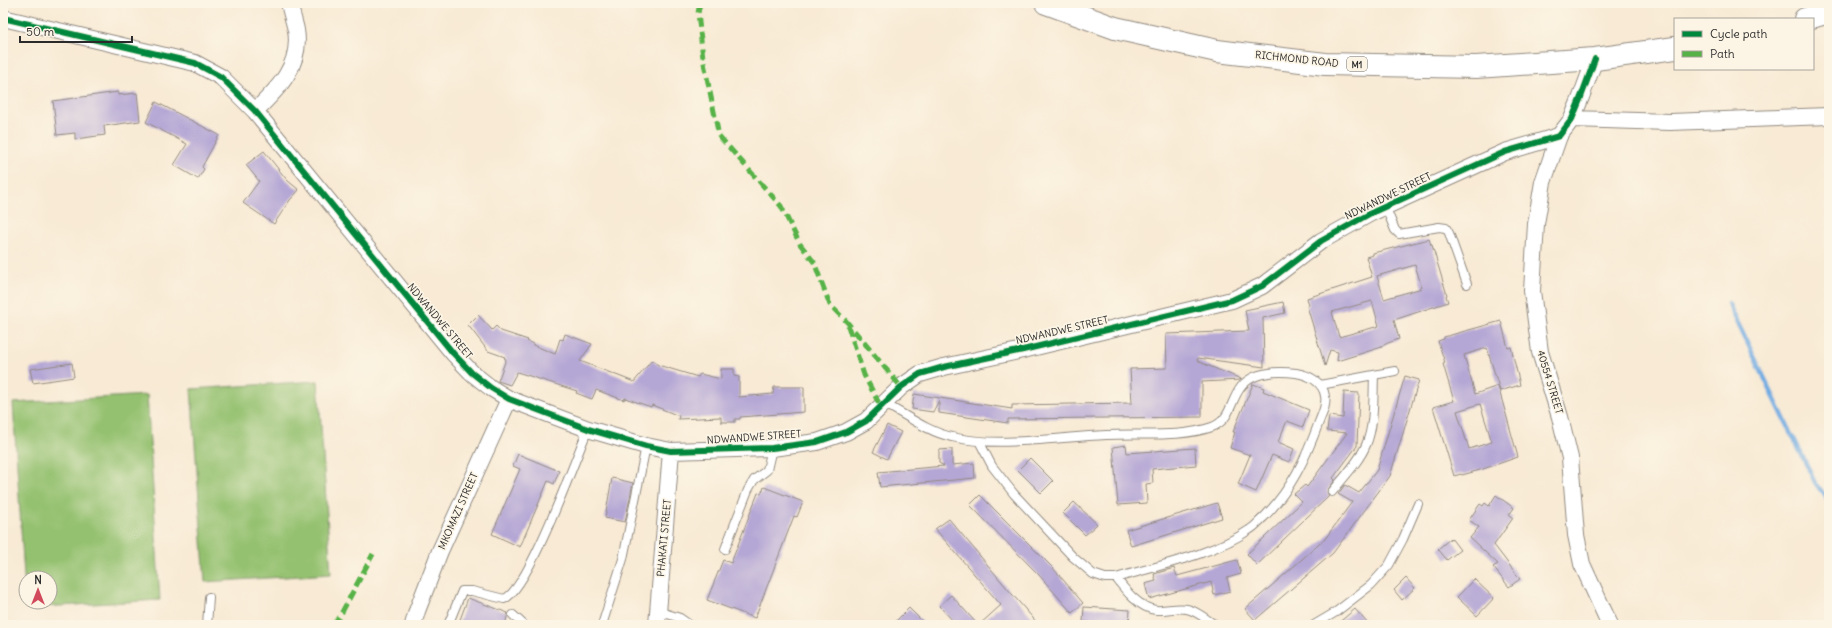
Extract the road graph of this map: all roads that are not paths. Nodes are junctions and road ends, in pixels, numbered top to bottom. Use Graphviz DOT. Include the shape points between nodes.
graph roads {
  1 [pos="289,3"];
  2 [pos="1046,3"];
  3 [pos="1829,12"];
  4 [pos="3,18"];
  5 [pos="1808,18"];
  6 [pos="1674,48"];
  7 [pos="1595,59"];
  8 [pos="255,111"];
  9 [pos="1829,116"];
  10 [pos="1572,119"];
  11 [pos="1559,136"];
  12 [pos="1386,206"];
  13 [pos="1467,284"];
  14 [pos="1395,371"];
  15 [pos="1374,375"];
  16 [pos="1320,384"];
  17 [pos="508,399"];
  18 [pos="885,404"];
  19 [pos="588,429"];
  20 [pos="979,441"];
  21 [pos="646,446"];
  22 [pos="772,448"];
  23 [pos="671,451"];
  24 [pos="1332,492"];
  25 [pos="1418,504"];
  26 [pos="726,549"];
  27 [pos="1116,578"];
  28 [pos="209,597"];
  29 [pos="513,615"];
  30 [pos="657,618"];
  31 [pos="207,625"];
  32 [pos="413,625"];
  33 [pos="448,625"];
  34 [pos="524,625"];
  35 [pos="602,625"];
  36 [pos="690,625"];
  37 [pos="1216,625"];
  38 [pos="1314,625"];
  39 [pos="1610,625"];
  1 -- 8 [label="street" via="296,31 293,63 277,90"];
  2 -- 7 [label="highway, RICHMOND ROAD / M1" via="1115,28 1217,51 1325,64 1476,67"];
  3 -- 5 [label="highway"];
  4 -- 8 [label="street, NDWANDWE STREET" via="195,63 221,77"];
  6 -- 7 [label="highway, RICHMOND ROAD / M1"];
  7 -- 10 [label="street"];
  8 -- 17 [label="street, NDWANDWE STREET" via="453,353 472,373"];
  9 -- 10 [label="street" via="1670,122"];
  10 -- 11 [label="street"];
  11 -- 12 [label="street, NDWANDWE STREET" via="1498,155"];
  11 -- 39 [label="street, 40554 STREET" via="1543,182 1536,224 1532,291 1540,352 1570,458 1576,535 1582,564"];
  12 -- 13 [label="lane" via="1399,234 1446,228"];
  12 -- 18 [label="street, NDWANDWE STREET" via="1321,241 1262,286 1232,300 920,374"];
  14 -- 15 [label="lane"];
  15 -- 16 [label="lane"];
  15 -- 24 [label="lane" via="1370,432 1366,445"];
  16 -- 20 [label="lane" via="1298,374 1267,373 1253,378 1239,388 1222,422 1203,430"];
  16 -- 27 [label="lane" via="1326,402 1308,453 1296,478 1285,493 1251,529 1233,540 1209,549"];
  17 -- 19 [label="street, NDWANDWE STREET"];
  17 -- 32 [label="street, MKOMAZI STREET" via="440,551"];
  18 -- 20 [label="lane" via="937,433"];
  18 -- 22 [label="street, NDWANDWE STREET" via="866,421 846,432 818,442"];
  19 -- 21 [label="street, NDWANDWE STREET"];
  19 -- 33 [label="lane" via="533,562 513,593 504,599 462,591"];
  20 -- 27 [label="lane" via="992,466 1014,494 1073,557 1093,574"];
  21 -- 23 [label="street, NDWANDWE STREET"];
  21 -- 35 [label="lane" via="623,559"];
  22 -- 23 [label="street, NDWANDWE STREET"];
  22 -- 26 [label="lane" via="767,470 754,480 748,490"];
  23 -- 30 [label="street, PHAKATI STREET"];
  25 -- 38 [label="lane" via="1389,564 1371,585"];
  27 -- 37 [label="lane" via="1125,591 1139,603 1154,610 1187,609 1206,617"];
  28 -- 31 [label="lane"];
  29 -- 34 [label="lane"];
  30 -- 36 [label="lane" via="680,618"];
}
